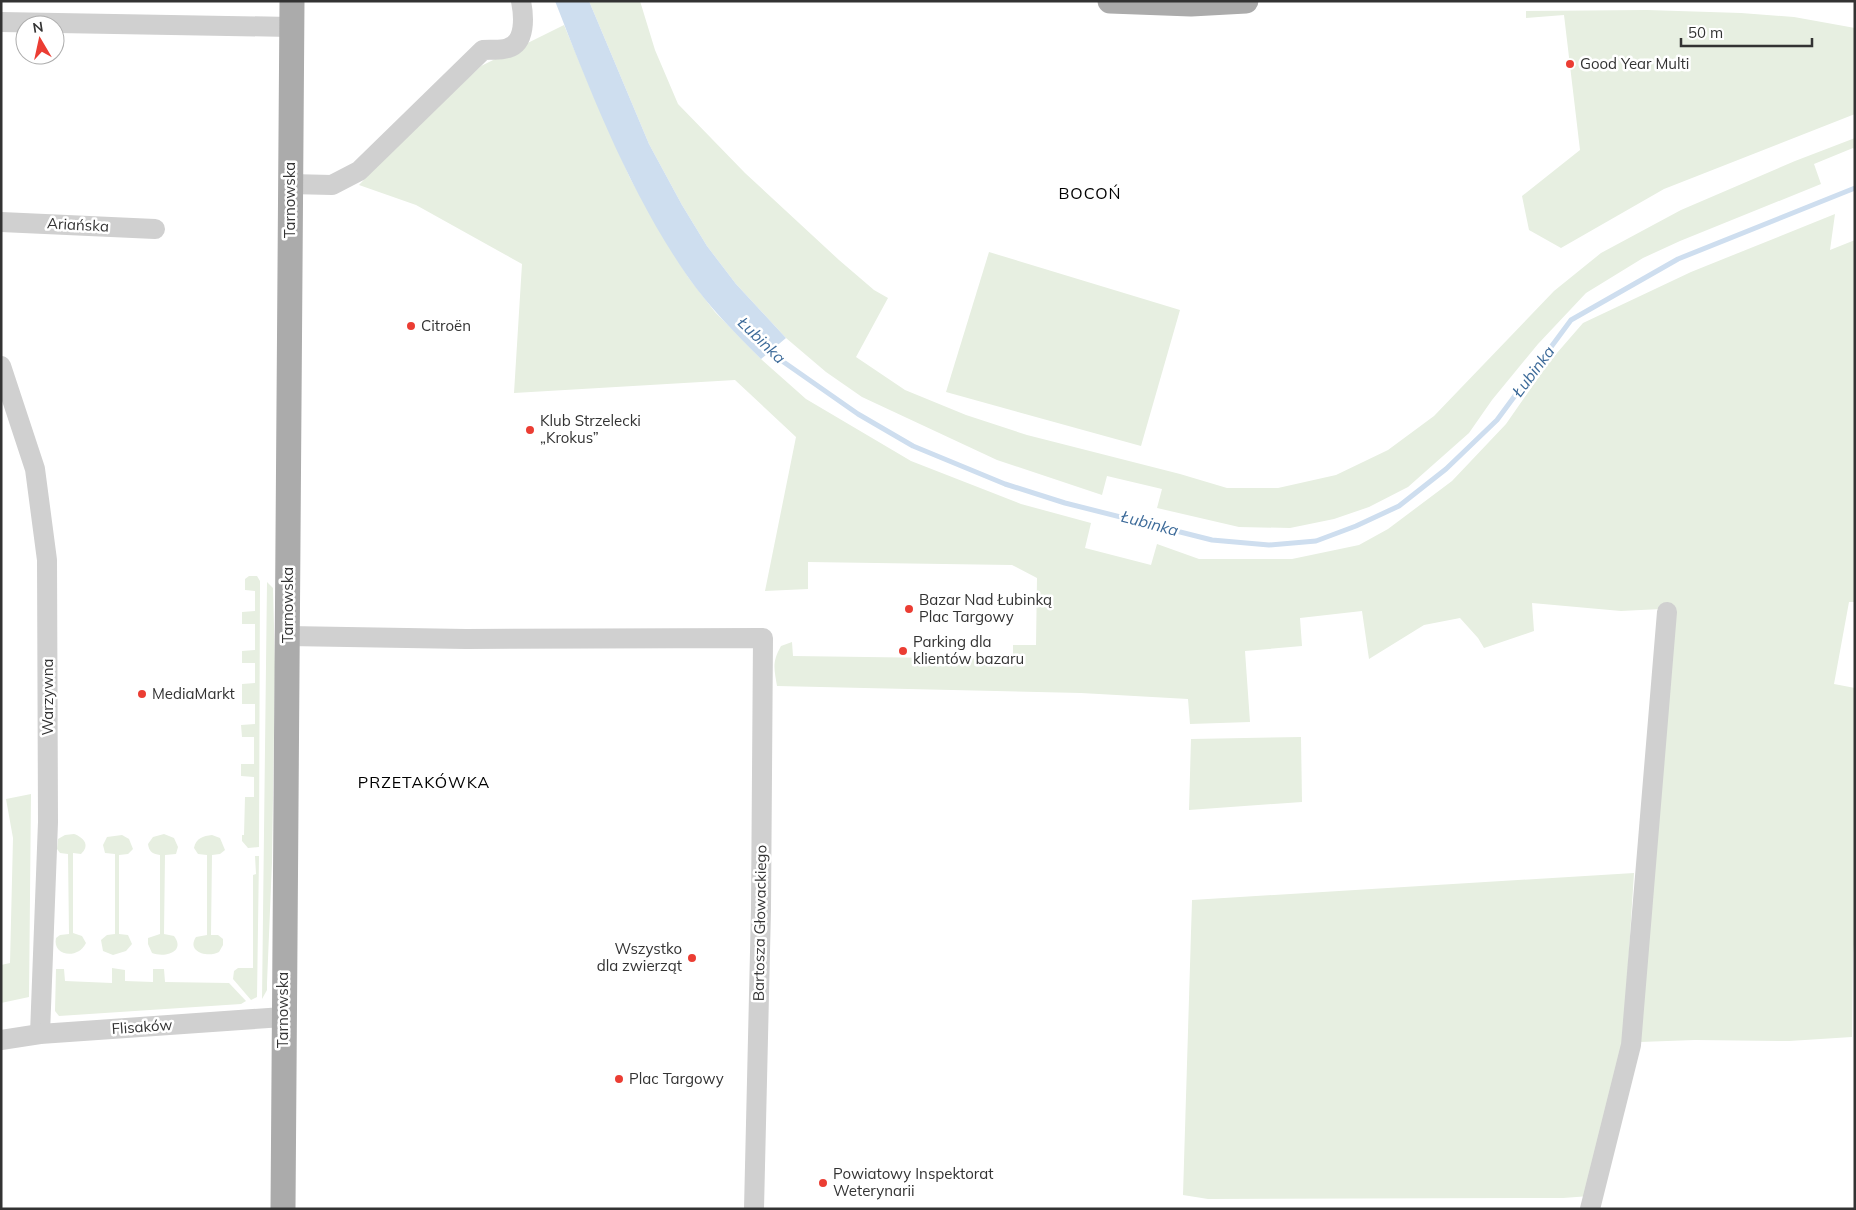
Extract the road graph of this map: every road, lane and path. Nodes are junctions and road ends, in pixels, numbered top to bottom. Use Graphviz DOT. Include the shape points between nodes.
graph roads {
  1 [pos="292,1"];
  2 [pos="521,1"];
  3 [pos="1110,1"];
  4 [pos="1246,1"];
  5 [pos="1,22"];
  6 [pos="291,27"];
  7 [pos="290,184"];
  8 [pos="1,222"];
  9 [pos="154,229"];
  10 [pos="1,366"];
  11 [pos="1667,612"];
  12 [pos="288,636"];
  13 [pos="283,1017"];
  14 [pos="40,1034"];
  15 [pos="1,1040"];
  16 [pos="282,1209"];
  17 [pos="754,1209"];
  18 [pos="1590,1209"];
  1 -- 6 [label="main road, Tarnowska"];
  2 -- 7 [label="street" via="523,23 517,43 503,50 483,50 360,171 332,185"];
  3 -- 4 [label="main road" via="1191,4"];
  5 -- 6 [label="street"];
  6 -- 7 [label="main road, Tarnowska"];
  7 -- 12 [label="main road, Tarnowska"];
  8 -- 9 [label="street, Ariańska"];
  10 -- 14 [label="street, Warzywna" via="35,468 47,560 48,822"];
  11 -- 18 [label="street" via="1631,1045"];
  12 -- 13 [label="main road, Tarnowska"];
  12 -- 17 [label="street, Bartosza Głowackiego" via="763,638"];
  13 -- 14 [label="street, Flisaków"];
  13 -- 16 [label="main road, Tarnowska"];
  14 -- 15 [label="street, Flisaków"];
}
